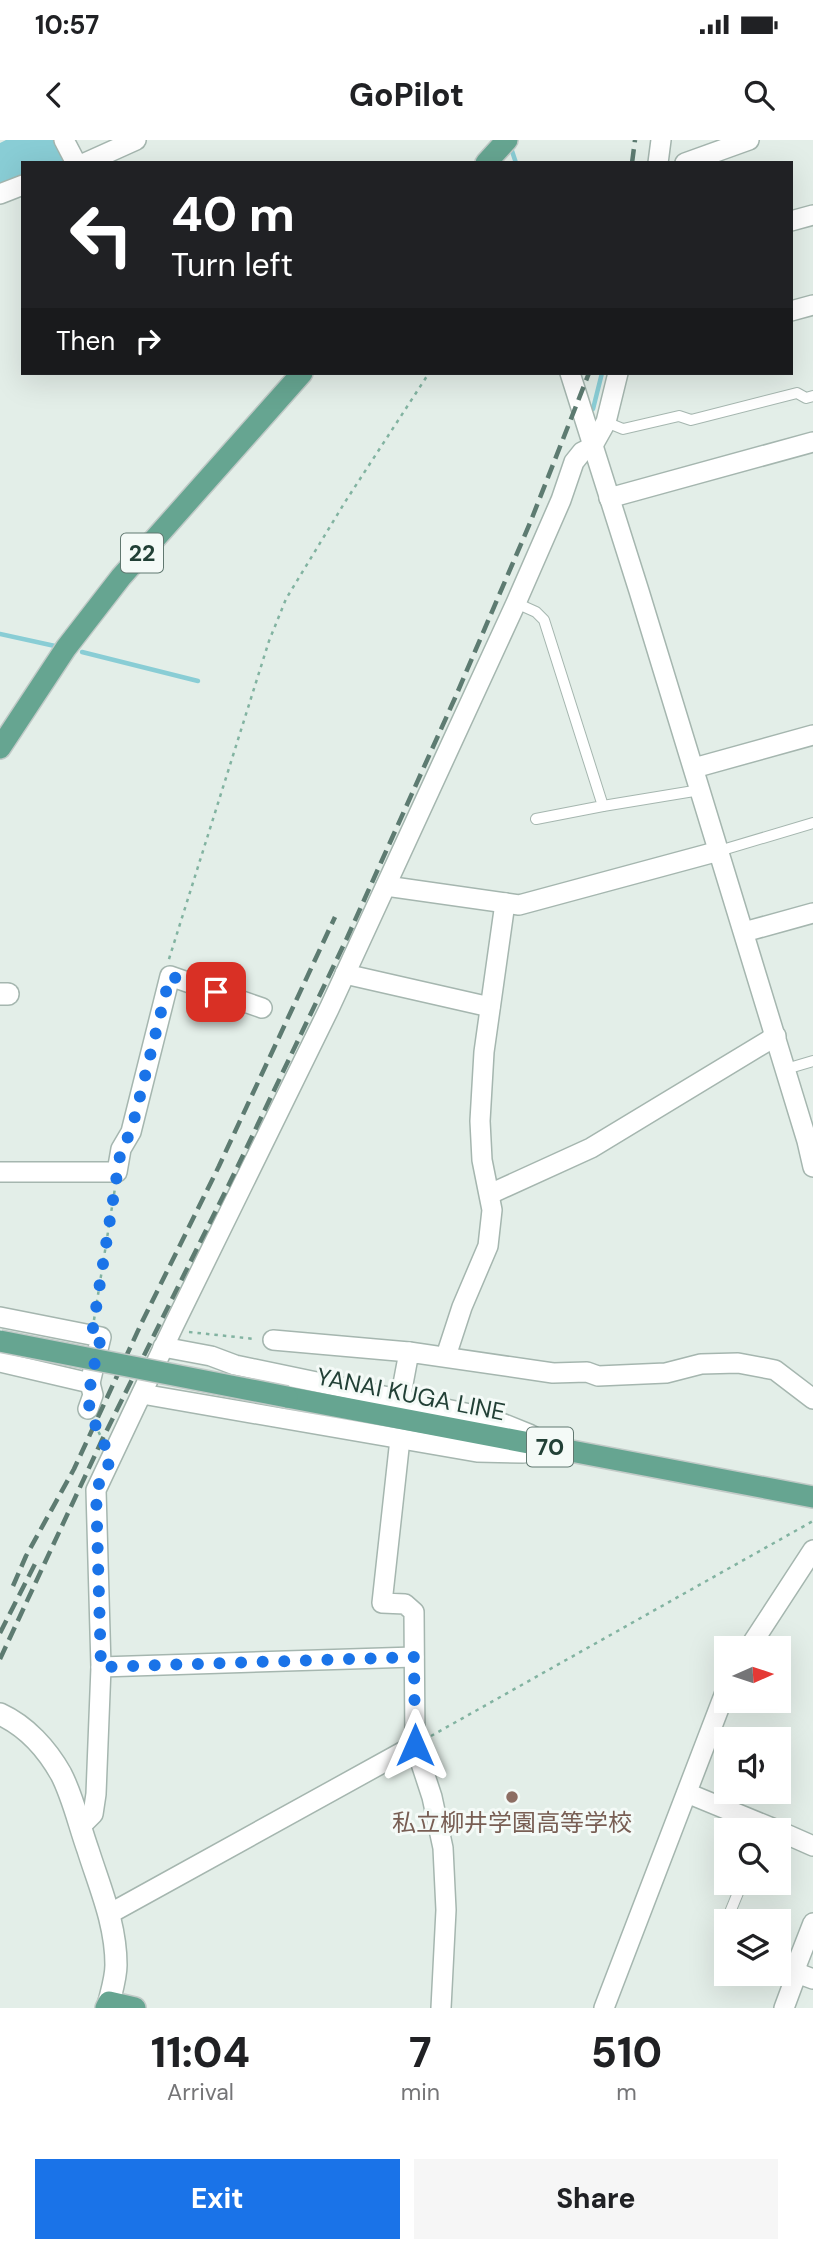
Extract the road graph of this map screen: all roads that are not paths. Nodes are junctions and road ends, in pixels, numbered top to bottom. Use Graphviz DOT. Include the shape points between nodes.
graph roads {
  1 [pos="64,140"];
  2 [pos="136,140"];
  3 [pos="661,140"];
  4 [pos="750,140"];
  5 [pos="504,146"];
  6 [pos="78,161"];
  7 [pos="82,161"];
  8 [pos="488,161"];
  9 [pos="658,161"];
  10 [pos="691,161"];
  11 [pos="21,187"];
  12 [pos="0,194"];
  13 [pos="813,215"];
  14 [pos="793,220"];
  15 [pos="813,305"];
  16 [pos="793,310"];
  17 [pos="300,375"];
  18 [pos="571,375"];
  19 [pos="618,375"];
  20 [pos="813,396"];
  21 [pos="606,422"];
  22 [pos="813,442"];
  23 [pos="592,447"];
  24 [pos="609,498"];
  25 [pos="516,603"];
  26 [pos="813,735"];
  27 [pos="0,748"];
  28 [pos="694,768"];
  29 [pos="701,790"];
  30 [pos="603,806"];
  31 [pos="536,819"];
  32 [pos="813,823"];
  33 [pos="719,851"];
  34 [pos="386,886"];
  35 [pos="505,903"];
  36 [pos="813,913"];
  37 [pos="744,932"];
  38 [pos="345,974"];
  39 [pos="490,1007"];
  40 [pos="262,1008"];
  41 [pos="776,1036"];
  42 [pos="813,1061"];
  43 [pos="786,1069"];
  44 [pos="810,1141"];
  45 [pos="813,1167"];
  46 [pos="0,1172"];
  47 [pos="490,1194"];
  48 [pos="0,1317"];
  49 [pos="0,1340"];
  50 [pos="272,1340"];
  51 [pos="163,1347"];
  52 [pos="409,1352"];
  53 [pos="446,1356"];
  54 [pos="0,1362"];
  55 [pos="235,1365"];
  56 [pos="90,1383"];
  57 [pos="142,1394"];
  58 [pos="400,1399"];
  59 [pos="813,1399"];
  60 [pos="227,1408"];
  61 [pos="88,1409"];
  62 [pos="400,1439"];
  63 [pos="555,1448"];
  64 [pos="813,1497"];
  65 [pos="810,1559"];
  66 [pos="757,1636"];
  67 [pos="414,1657"];
  68 [pos="101,1667"];
  69 [pos="717,1713"];
  70 [pos="0,1714"];
  71 [pos="415,1745"];
  72 [pos="687,1793"];
  73 [pos="745,1818"];
  74 [pos="80,1827"];
  75 [pos="791,1837"];
  76 [pos="813,1846"];
  77 [pos="109,1914"];
  78 [pos="813,1923"];
  79 [pos="805,1976"];
  80 [pos="108,2005"];
  81 [pos="135,2008"];
  82 [pos="440,2008"];
  83 [pos="604,2008"];
  84 [pos="784,2008"];
  1 -- 6 [label="street"];
  2 -- 7 [label="street"];
  3 -- 9 [label="street"];
  4 -- 10 [label="street"];
  5 -- 8 [label="main road"];
  11 -- 12 [label="street"];
  13 -- 14 [label="street"];
  15 -- 16 [label="street"];
  17 -- 27 [label="main road, 22" via="121,577 65,648"];
  18 -- 23 [label="street"];
  19 -- 21 [label="street"];
  20 -- 21 [label="lane" via="797,393 691,420 679,416 623,429"];
  21 -- 23 [label="street"];
  22 -- 24 [label="street"];
  23 -- 24 [label="street"];
  23 -- 25 [label="street" via="574,462"];
  24 -- 28 [label="street"];
  25 -- 30 [label="lane" via="544,620"];
  25 -- 34 [label="street"];
  26 -- 28 [label="street"];
  28 -- 29 [label="street"];
  29 -- 30 [label="lane"];
  29 -- 33 [label="street"];
  30 -- 31 [label="lane"];
  32 -- 33 [label="lane"];
  33 -- 35 [label="street" via="519,905"];
  33 -- 37 [label="street"];
  34 -- 35 [label="street"];
  34 -- 38 [label="street"];
  35 -- 39 [label="street"];
  36 -- 37 [label="street"];
  37 -- 41 [label="street"];
  38 -- 39 [label="street"];
  38 -- 51 [label="street"];
  39 -- 47 [label="street" via="480,1121"];
  40 -- 46 [label="street" via="170,976 117,1172"];
  41 -- 43 [label="street"];
  41 -- 47 [label="street" via="591,1148"];
  42 -- 43 [label="lane"];
  43 -- 44 [label="street"];
  44 -- 45 [label="street"];
  47 -- 53 [label="street" via="488,1247"];
  48 -- 56 [label="street" via="101,1337"];
  49 -- 63 [label="main road, YANAI KUGA LINE / 70, bridge"];
  50 -- 52 [label="street"];
  51 -- 55 [label="street"];
  51 -- 57 [label="street"];
  52 -- 53 [label="street"];
  52 -- 58 [label="street"];
  53 -- 59 [label="street" via="598,1376 738,1363 775,1370"];
  54 -- 56 [label="street"];
  55 -- 58 [label="street"];
  55 -- 60 [label="street"];
  56 -- 61 [label="street" via="93,1395"];
  57 -- 60 [label="street"];
  57 -- 68 [label="street" via="96,1490"];
  58 -- 63 [label="street" via="489,1418"];
  60 -- 62 [label="street"];
  62 -- 63 [label="street" via="477,1452 523,1454"];
  62 -- 67 [label="street" via="383,1603 405,1604 414,1612"];
  63 -- 64 [label="main road, YANAI KUGA LINE / 70"];
  65 -- 66 [label="street"];
  67 -- 68 [label="street"];
  67 -- 71 [label="street"];
  68 -- 74 [label="street" via="96,1794 93,1814"];
  69 -- 72 [label="street"];
  70 -- 74 [label="street" via="30,1733 48,1754 61,1774"];
  71 -- 77 [label="street"];
  71 -- 82 [label="street" via="443,1849 446,1910"];
  72 -- 73 [label="street"];
  72 -- 83 [label="street"];
  74 -- 77 [label="street"];
  75 -- 76 [label="street"];
  77 -- 80 [label="street" via="116,1969"];
  78 -- 79 [label="street" via="797,1964"];
  79 -- 84 [label="street"];
  80 -- 81 [label="main road"];
}
